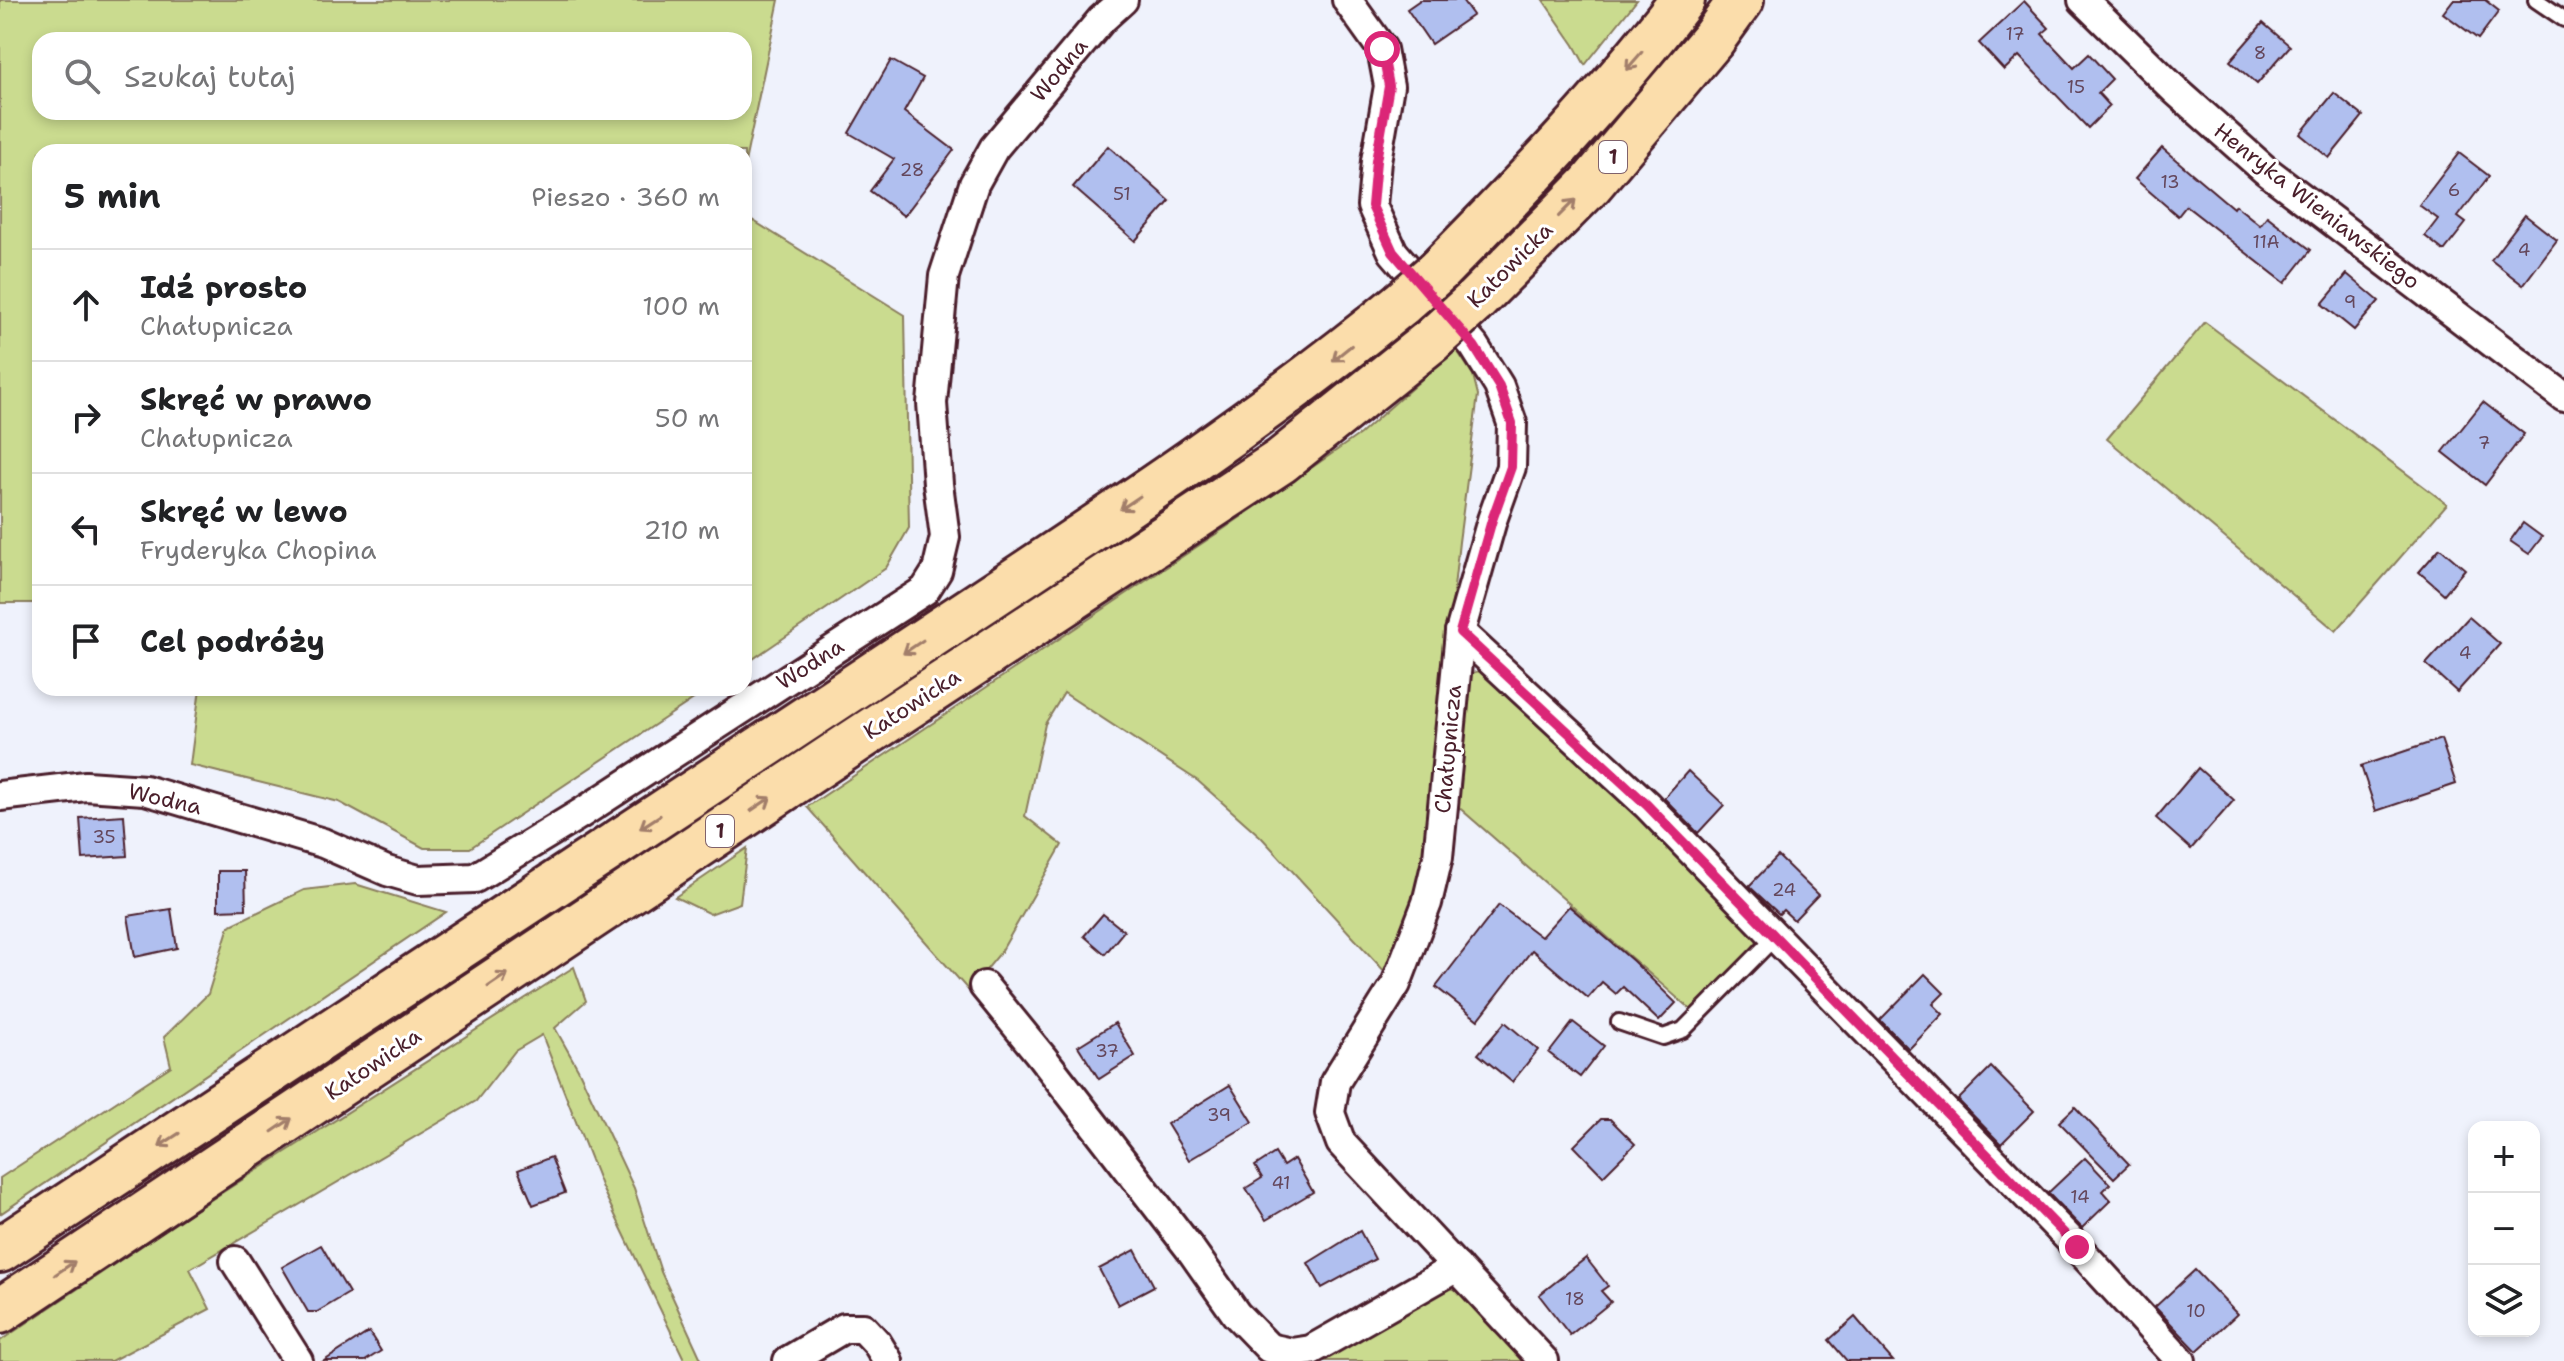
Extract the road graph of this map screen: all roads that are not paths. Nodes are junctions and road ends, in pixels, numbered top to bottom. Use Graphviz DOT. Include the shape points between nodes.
graph roads {
  1 [pos="1123,0"];
  2 [pos="1347,0"];
  3 [pos="1682,0"];
  4 [pos="1741,0"];
  5 [pos="2083,0"];
  6 [pos="2536,0"];
  7 [pos="2564,19"];
  8 [pos="2564,397"];
  9 [pos="1460,632"];
  10 [pos="0,796"];
  11 [pos="1775,937"];
  12 [pos="984,986"];
  13 [pos="1619,1022"];
  14 [pos="0,1250"];
  15 [pos="235,1261"];
  16 [pos="1457,1267"];
  17 [pos="0,1311"];
  18 [pos="1274,1355"];
  19 [pos="1306,1356"];
  20 [pos="298,1361"];
  21 [pos="788,1361"];
  22 [pos="888,1361"];
  23 [pos="1544,1361"];
  24 [pos="2181,1361"];
  1 -- 10 [label="street, Wodna" via="994,148 974,184 944,276 932,403 945,537 937,571 925,590 475,878 418,880 323,843 145,790 86,786"];
  2 -- 9 [label="street, Chałupnicza" via="1382,49 1389,86 1372,206 1393,252 1474,346 1499,386 1512,423 1511,467"];
  3 -- 14 [label="main road, Katowicka / 1, one-way, bridge" via="1549,158 1438,271 1334,359 1209,451"];
  17 -- 4 [label="main road, Katowicka / 1, one-way, bridge" via="1268,469 1381,383 1473,303 1590,185"];
  5 -- 8 [label="street, Henryka Wieniawskiego" via="2264,169"];
  6 -- 7 [label="lane"];
  9 -- 11 [label="street" via="1647,805"];
  9 -- 16 [label="street, Chałupnicza" via="1438,857 1427,903 1396,984 1335,1082 1330,1113 1341,1143"];
  11 -- 13 [label="lane" via="1683,1030 1663,1037"];
  11 -- 24 [label="street"];
  12 -- 18 [label="street" via="1236,1314"];
  15 -- 20 [label="street"];
  16 -- 19 [label="street"];
  16 -- 23 [label="street, Chałupnicza"];
  18 -- 19 [label="street"];
  21 -- 22 [label="street" via="844,1328 863,1328"];
}
